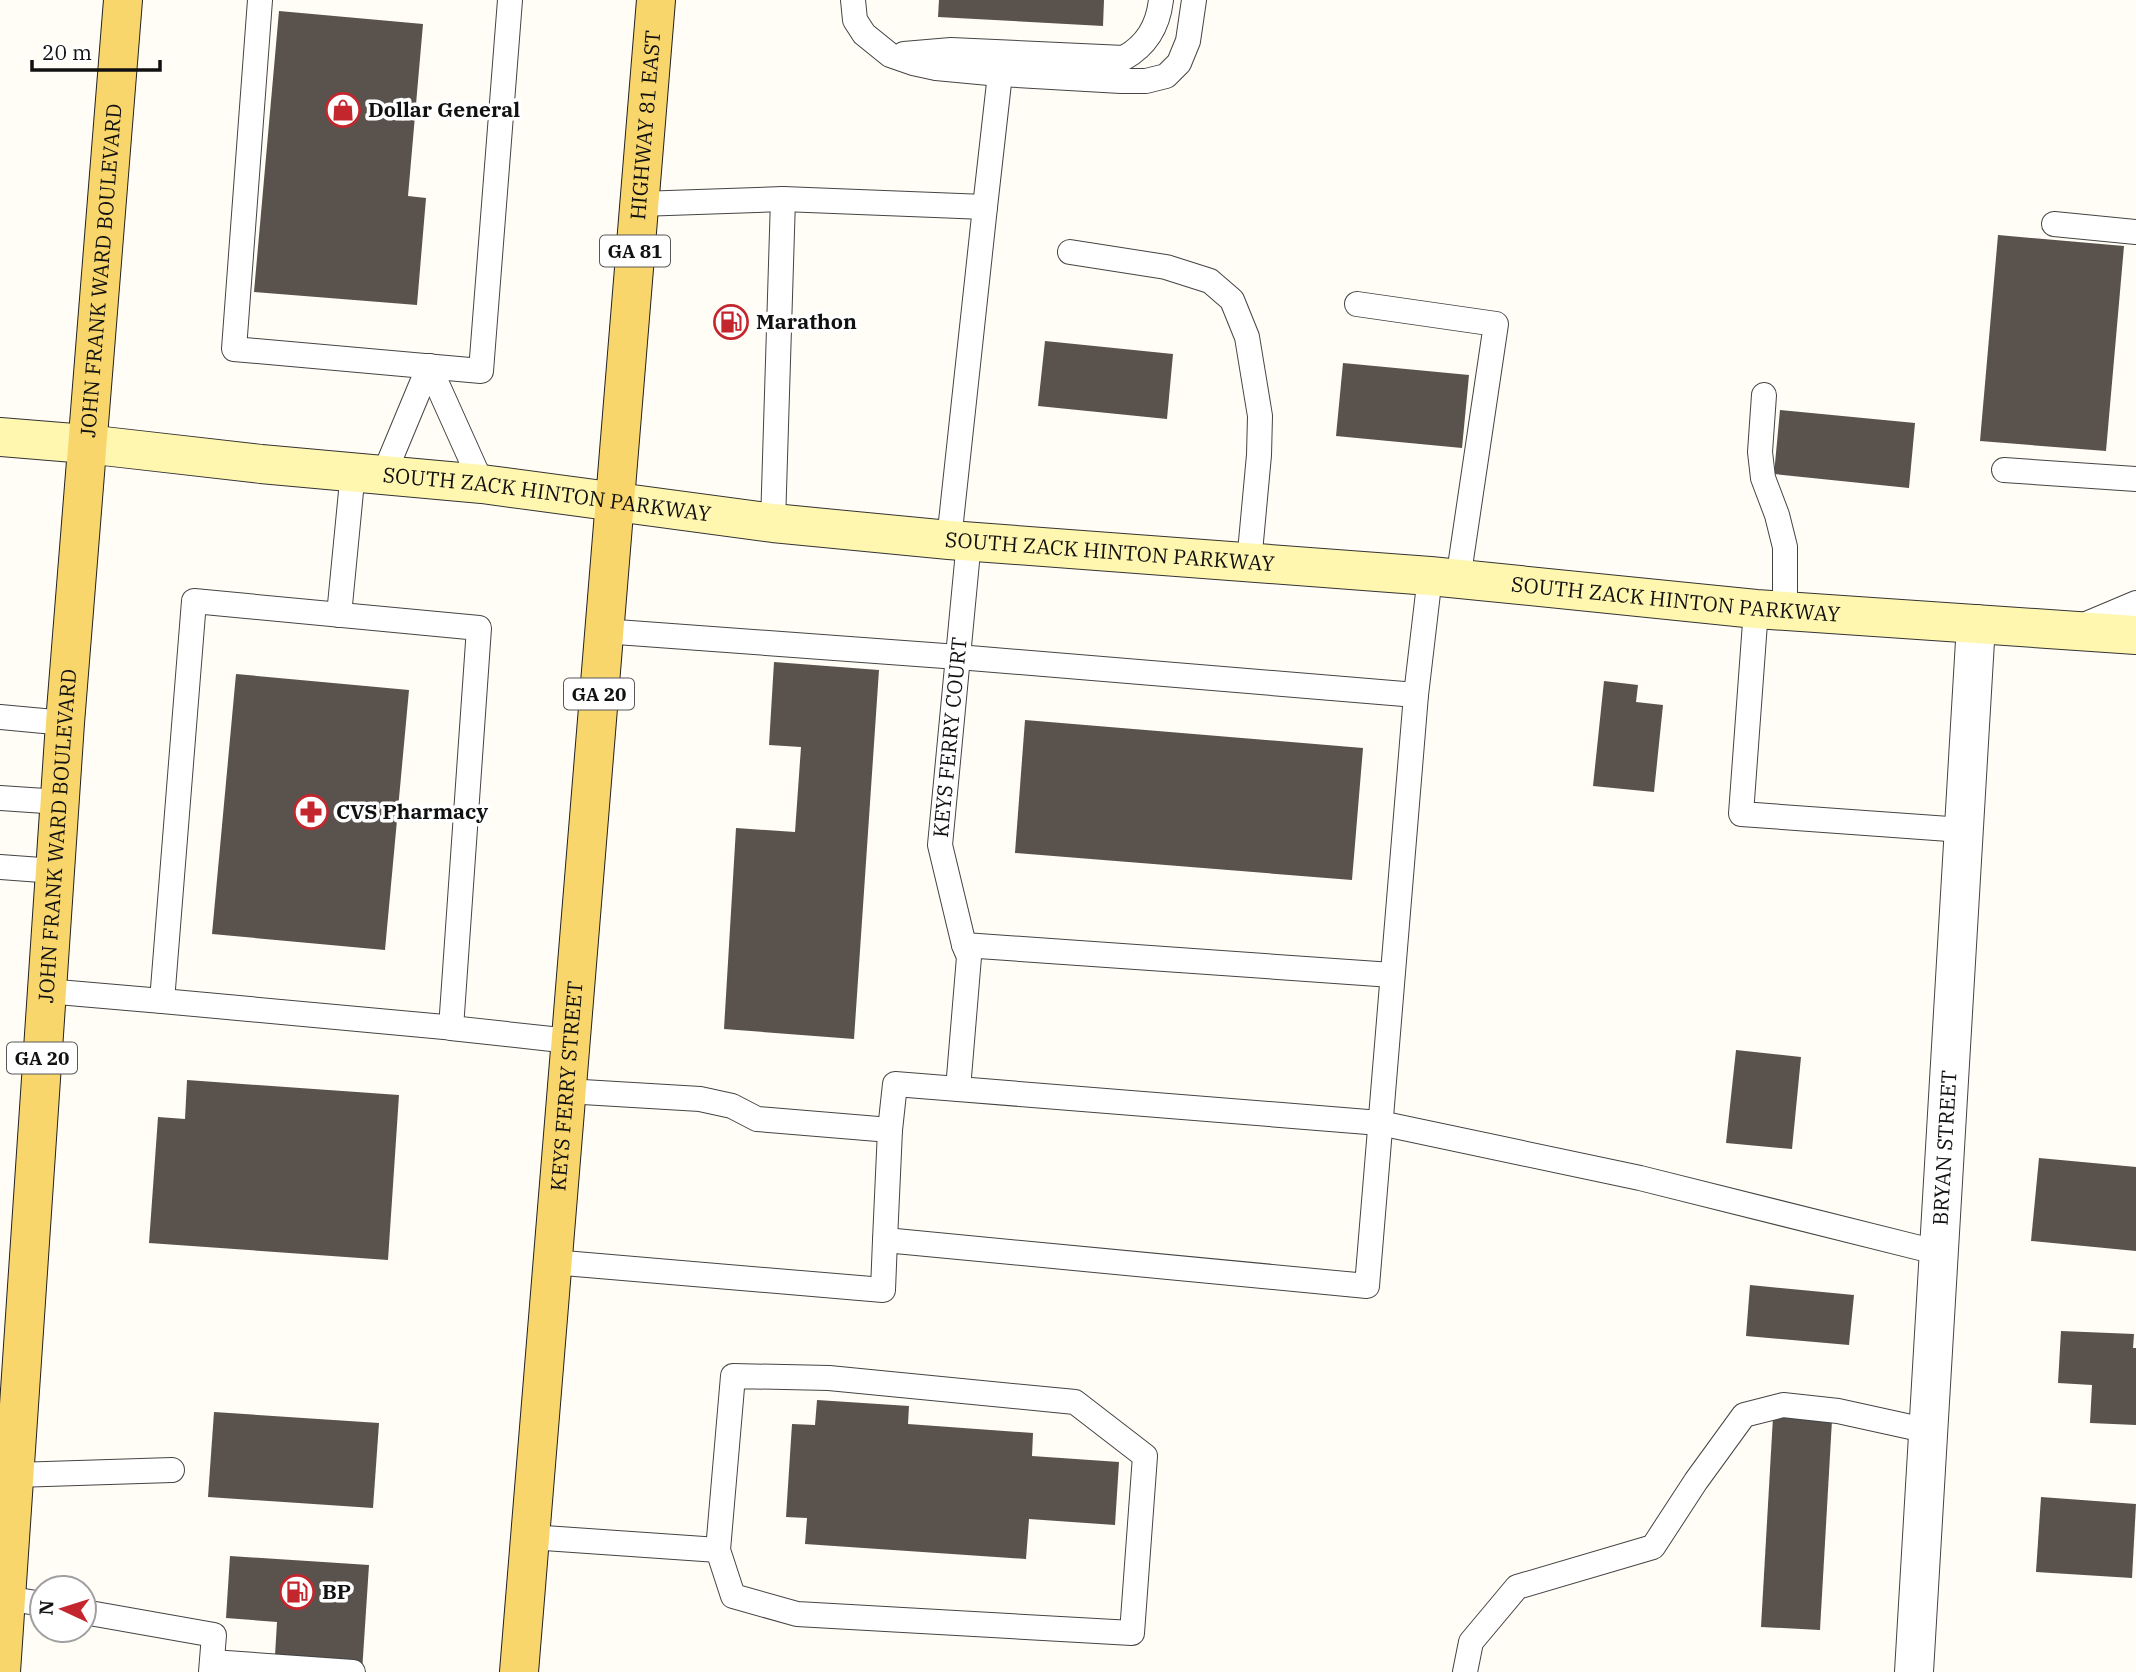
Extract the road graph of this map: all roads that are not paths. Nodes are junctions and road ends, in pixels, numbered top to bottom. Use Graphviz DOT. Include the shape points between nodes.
graph roads {
  1 [pos="123,0"];
  2 [pos="260,0"];
  3 [pos="510,0"];
  4 [pos="656,0"];
  5 [pos="853,0"];
  6 [pos="1161,0"];
  7 [pos="1194,0"];
  8 [pos="890,55"];
  9 [pos="1000,74"];
  10 [pos="783,199"];
  11 [pos="639,204"];
  12 [pos="985,207"];
  13 [pos="2054,224"];
  14 [pos="2136,232"];
  15 [pos="1070,252"];
  16 [pos="1357,304"];
  17 [pos="429,366"];
  18 [pos="1764,395"];
  19 [pos="0,437"];
  20 [pos="86,444"];
  21 [pos="2004,470"];
  22 [pos="368,473"];
  23 [pos="2136,479"];
  24 [pos="482,484"];
  25 [pos="615,502"];
  26 [pos="773,523"];
  27 [pos="959,541"];
  28 [pos="1249,563"];
  29 [pos="1444,578"];
  30 [pos="2136,603"];
  31 [pos="1770,610"];
  32 [pos="339,615"];
  33 [pos="1976,624"];
  34 [pos="2073,630"];
  35 [pos="603,631"];
  36 [pos="2136,635"];
  37 [pos="958,657"];
  38 [pos="1416,695"];
  39 [pos="0,717"];
  40 [pos="65,723"];
  41 [pos="0,798"];
  42 [pos="60,802"];
  43 [pos="1964,830"];
  44 [pos="0,867"];
  45 [pos="55,871"];
  46 [pos="964,945"];
  47 [pos="1392,975"];
  48 [pos="46,991"];
  49 [pos="162,1001"];
  50 [pos="455,1028"];
  51 [pos="570,1041"];
  52 [pos="958,1089"];
  53 [pos="566,1091"];
  54 [pos="1380,1123"];
  55 [pos="890,1130"];
  56 [pos="885,1240"];
  57 [pos="1940,1253"];
  58 [pos="552,1262"];
  59 [pos="13,1305"];
  60 [pos="1929,1431"];
  61 [pos="172,1470"];
  62 [pos="15,1475"];
  63 [pos="530,1537"];
  64 [pos="718,1550"];
  65 [pos="24,1601"];
  66 [pos="98,1614"];
  67 [pos="211,1667"];
  68 [pos="1,1672"];
  69 [pos="353,1672"];
  70 [pos="519,1672"];
  71 [pos="1465,1672"];
  72 [pos="1914,1672"];
  1 -- 20 [label="main road, JOHN FRANK WARD BOULEVARD"];
  2 -- 17 [label="lane" via="234,349"];
  3 -- 17 [label="lane" via="481,371"];
  4 -- 11 [label="main road, HIGHWAY 81 EAST / GA 81"];
  5 -- 8 [label="lane" via="859,27"];
  6 -- 8 [label="lane" via="1150,34 1138,50 1124,58 951,50"];
  7 -- 9 [label="lane" via="1188,41 1179,63 1166,76 1121,81"];
  8 -- 9 [label="lane" via="936,68"];
  9 -- 12 [label="lane, KEYS FERRY COURT"];
  10 -- 11 [label="lane"];
  10 -- 12 [label="lane"];
  10 -- 26 [label="lane"];
  11 -- 25 [label="main road, HIGHWAY 81 EAST / GA 81"];
  12 -- 27 [label="lane, KEYS FERRY COURT"];
  13 -- 14 [label="lane"];
  15 -- 28 [label="lane" via="1166,267 1210,281 1232,300 1247,337 1260,416"];
  16 -- 29 [label="lane" via="1496,324"];
  17 -- 22 [label="lane"];
  17 -- 24 [label="lane"];
  18 -- 31 [label="lane" via="1763,478 1785,547"];
  19 -- 20 [label="main road, SOUTH ZACK HINTON PARKWAY"];
  20 -- 22 [label="main road, SOUTH ZACK HINTON PARKWAY"];
  20 -- 40 [label="main road, JOHN FRANK WARD BOULEVARD / GA 20"];
  21 -- 23 [label="lane"];
  22 -- 24 [label="main road, SOUTH ZACK HINTON PARKWAY"];
  22 -- 32 [label="lane"];
  24 -- 25 [label="main road, SOUTH ZACK HINTON PARKWAY"];
  25 -- 26 [label="main road, SOUTH ZACK HINTON PARKWAY"];
  25 -- 35 [label="main road, KEYS FERRY STREET / GA 20"];
  26 -- 27 [label="main road, SOUTH ZACK HINTON PARKWAY"];
  27 -- 28 [label="main road, SOUTH ZACK HINTON PARKWAY"];
  27 -- 37 [label="lane, KEYS FERRY COURT"];
  28 -- 29 [label="main road, SOUTH ZACK HINTON PARKWAY"];
  29 -- 31 [label="main road, SOUTH ZACK HINTON PARKWAY"];
  29 -- 38 [label="lane"];
  30 -- 34 [label="lane"];
  31 -- 33 [label="main road, SOUTH ZACK HINTON PARKWAY"];
  31 -- 43 [label="lane" via="1741,814"];
  32 -- 49 [label="lane" via="194,601"];
  32 -- 50 [label="lane" via="479,628 451,1028"];
  33 -- 34 [label="main road, SOUTH ZACK HINTON PARKWAY"];
  33 -- 43 [label="street, BRYAN STREET"];
  34 -- 36 [label="main road, SOUTH ZACK HINTON PARKWAY"];
  35 -- 37 [label="lane"];
  35 -- 51 [label="main road, KEYS FERRY STREET / GA 20"];
  37 -- 38 [label="lane"];
  37 -- 46 [label="lane, KEYS FERRY COURT" via="940,845"];
  38 -- 47 [label="lane"];
  39 -- 40 [label="lane"];
  40 -- 42 [label="main road, JOHN FRANK WARD BOULEVARD / GA 20"];
  41 -- 42 [label="lane"];
  42 -- 45 [label="main road, JOHN FRANK WARD BOULEVARD / GA 20"];
  43 -- 57 [label="street, BRYAN STREET"];
  44 -- 45 [label="lane"];
  45 -- 48 [label="main road, JOHN FRANK WARD BOULEVARD / GA 20"];
  46 -- 47 [label="lane"];
  46 -- 52 [label="lane, KEYS FERRY COURT" via="970,957"];
  47 -- 54 [label="lane"];
  48 -- 49 [label="lane"];
  48 -- 59 [label="main road, JOHN FRANK WARD BOULEVARD / GA 20"];
  49 -- 50 [label="lane"];
  50 -- 51 [label="lane"];
  51 -- 53 [label="main road, KEYS FERRY STREET / GA 20"];
  52 -- 54 [label="lane"];
  52 -- 55 [label="lane" via="895,1084"];
  53 -- 55 [label="lane" via="700,1099 733,1106 757,1119"];
  53 -- 58 [label="main road, KEYS FERRY STREET / GA 20"];
  54 -- 56 [label="lane" via="1367,1286"];
  54 -- 57 [label="lane" via="1640,1178"];
  55 -- 56 [label="lane"];
  56 -- 58 [label="lane" via="883,1290"];
  57 -- 60 [label="street, BRYAN STREET"];
  58 -- 63 [label="main road, KEYS FERRY STREET / GA 20"];
  59 -- 62 [label="main road, JOHN FRANK WARD BOULEVARD / GA 20"];
  60 -- 71 [label="lane" via="1838,1411 1783,1405 1744,1415 1653,1547 1517,1587 1471,1642"];
  60 -- 72 [label="street, BRYAN STREET"];
  61 -- 62 [label="lane"];
  62 -- 65 [label="main road, JOHN FRANK WARD BOULEVARD / GA 20"];
  63 -- 64 [label="lane"];
  63 -- 70 [label="main road, KEYS FERRY STREET / GA 20"];
  64 -- 64 [label="lane" via="733,1596 797,1615 1132,1633 1145,1456 1075,1402 828,1378 733,1376"];
  65 -- 68 [label="main road, JOHN FRANK WARD BOULEVARD / GA 20"];
  66 -- 67 [label="lane" via="214,1635"];
  67 -- 69 [label="lane"];
}
